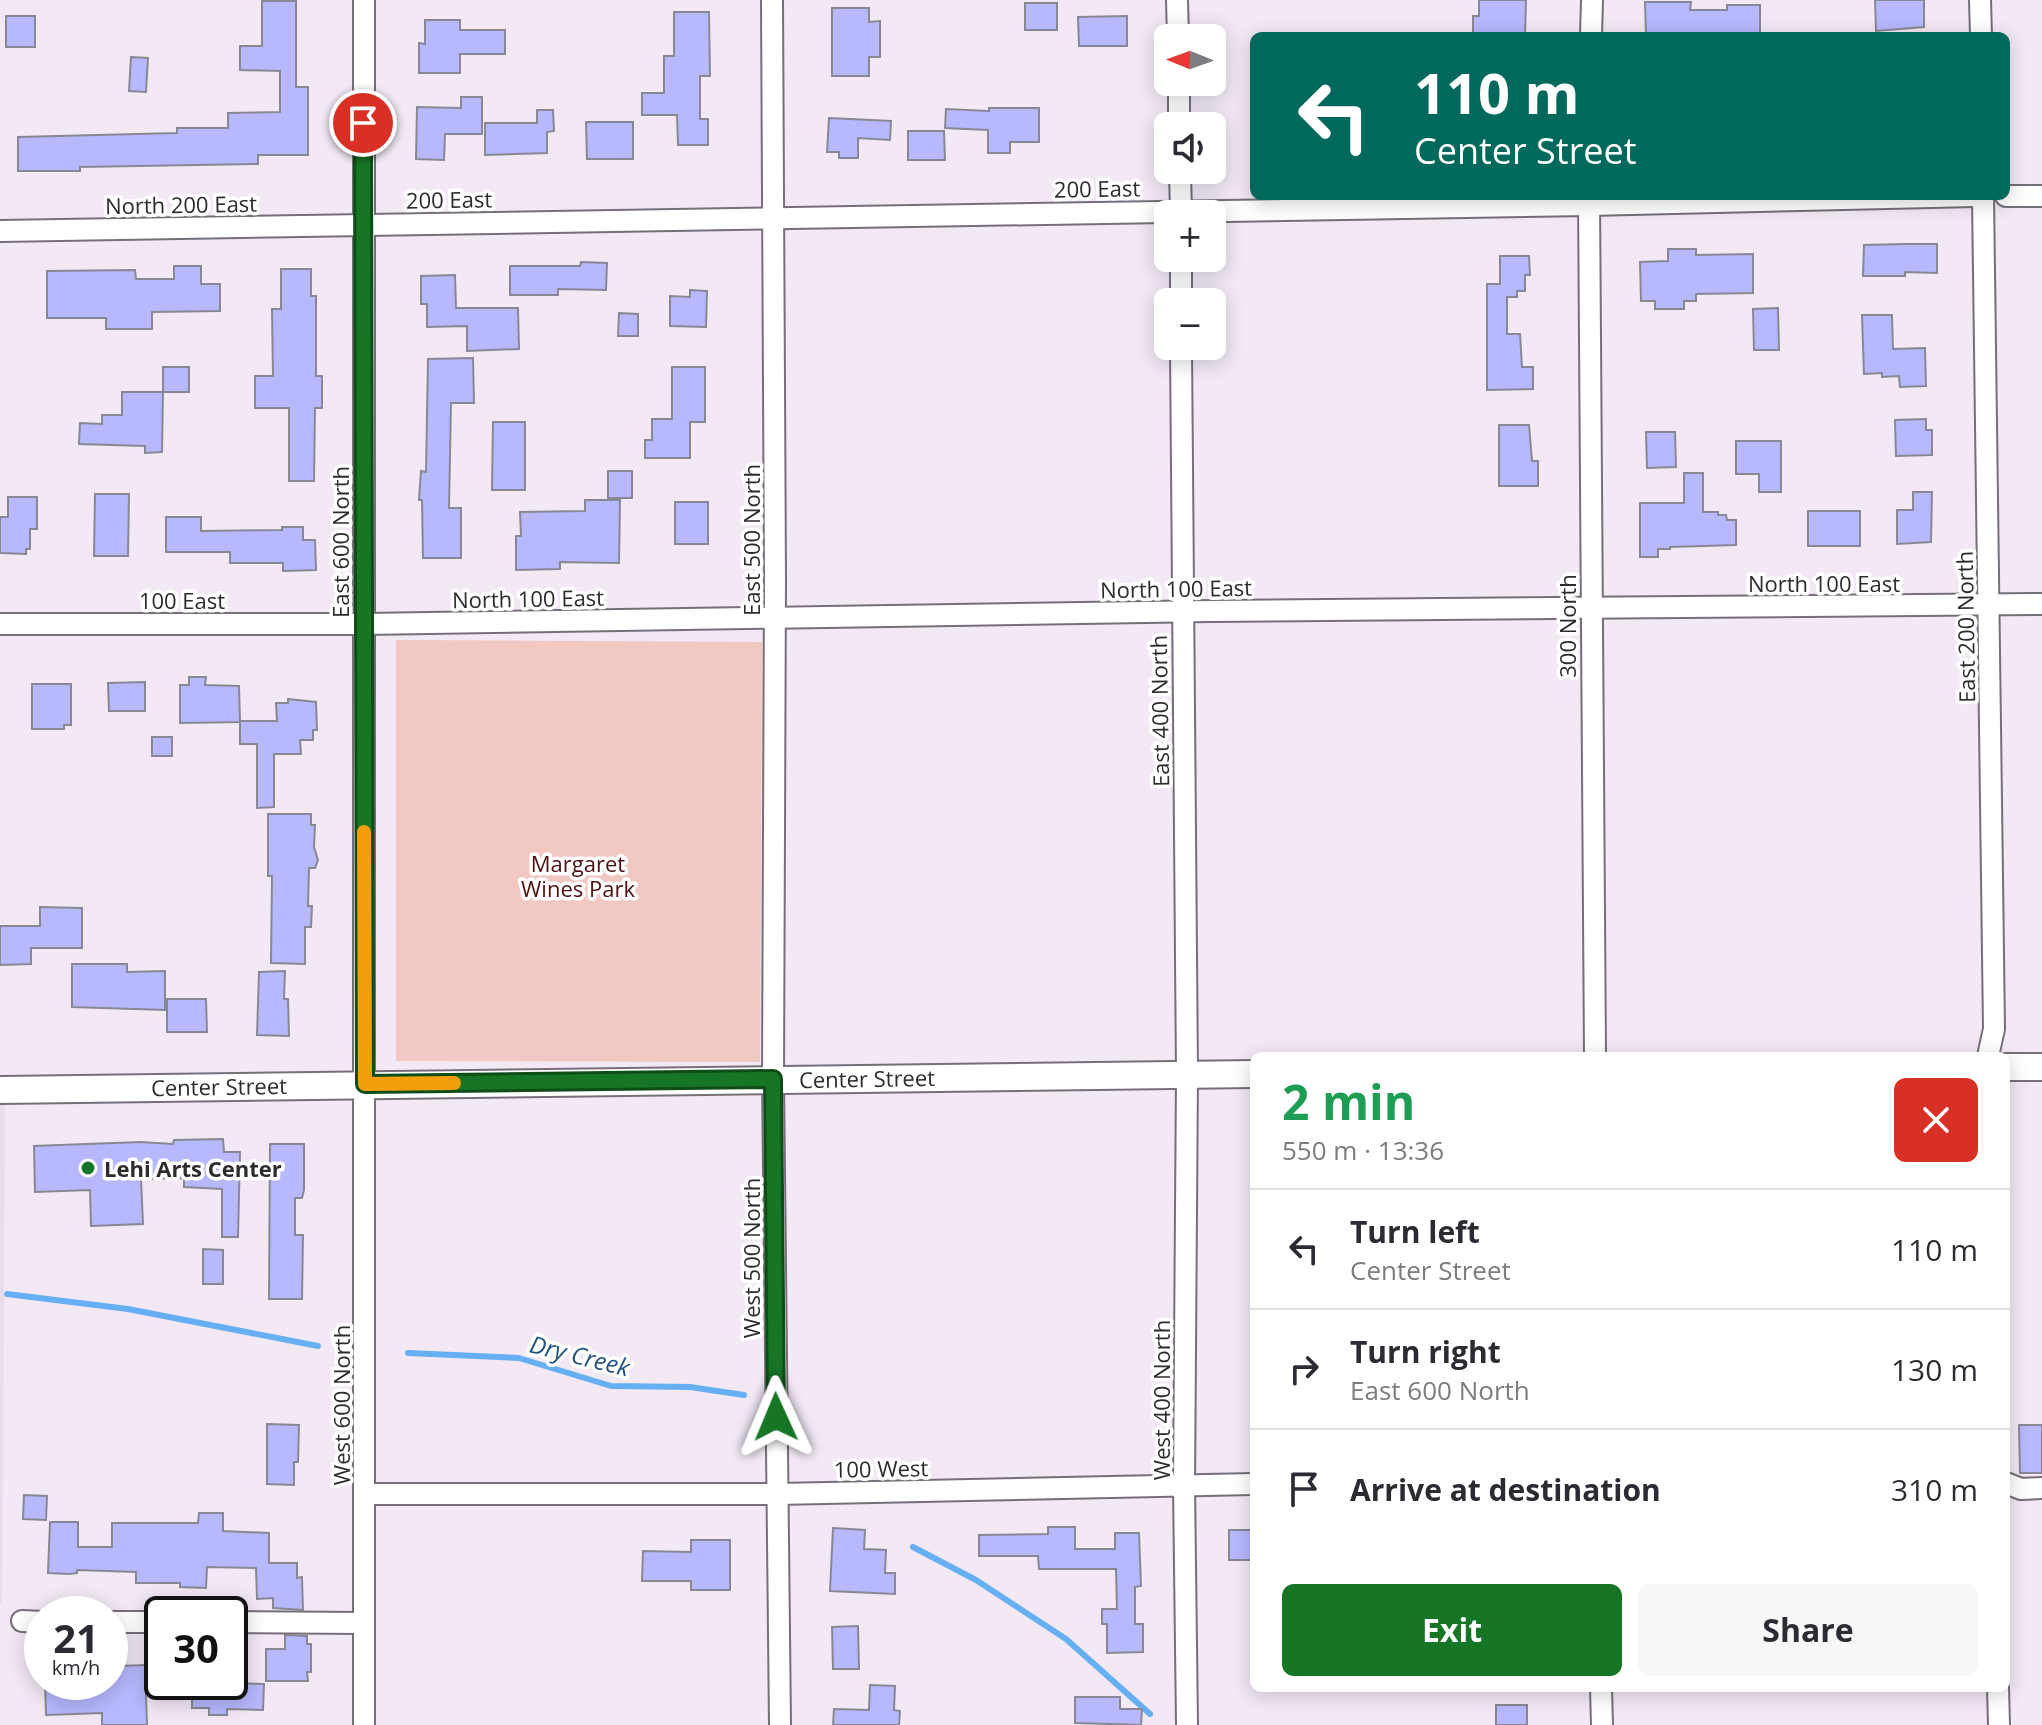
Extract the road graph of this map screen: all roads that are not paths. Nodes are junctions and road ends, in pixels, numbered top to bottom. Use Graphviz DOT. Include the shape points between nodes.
graph roads {
  1 [pos="364,0"];
  2 [pos="772,0"];
  3 [pos="1177,0"];
  4 [pos="1592,0"];
  5 [pos="1980,0"];
  6 [pos="1178,24"];
  7 [pos="1591,32"];
  8 [pos="1981,32"];
  9 [pos="2010,196"];
  10 [pos="2042,196"];
  11 [pos="1666,200"];
  12 [pos="1983,200"];
  13 [pos="1589,201"];
  14 [pos="1226,211"];
  15 [pos="1154,212"];
  16 [pos="774,217"];
  17 [pos="363,224"];
  18 [pos="0,231"];
  19 [pos="1181,360"];
  20 [pos="2042,604"];
  21 [pos="1989,606"];
  22 [pos="1591,609"];
  23 [pos="1182,611"];
  24 [pos="775,618"];
  25 [pos="0,624"];
  26 [pos="364,624"];
  27 [pos="1595,1052"];
  28 [pos="1989,1052"];
  29 [pos="2010,1067"];
  30 [pos="2042,1067"];
  31 [pos="1250,1074"];
  32 [pos="1187,1075"];
  33 [pos="773,1079"];
  34 [pos="365,1084"];
  35 [pos="0,1090"];
  36 [pos="1250,1484"];
  37 [pos="2010,1485"];
  38 [pos="1184,1486"];
  39 [pos="2042,1488"];
  40 [pos="365,1494"];
  41 [pos="778,1494"];
  42 [pos="248,1622"];
  43 [pos="364,1623"];
  44 [pos="1601,1692"];
  45 [pos="1998,1692"];
  46 [pos="364,1725"];
  47 [pos="780,1725"];
  48 [pos="1187,1725"];
  49 [pos="1602,1725"];
  50 [pos="1999,1725"];
  1 -- 17 [label="street, East 600 North"];
  2 -- 16 [label="street, East 500 North"];
  3 -- 6 [label="street"];
  4 -- 7 [label="street"];
  5 -- 8 [label="street"];
  9 -- 10 [label="street"];
  11 -- 13 [label="street, 200 East"];
  12 -- 21 [label="street, East 200 North"];
  13 -- 14 [label="street, 200 East"];
  13 -- 22 [label="street, 300 North"];
  15 -- 16 [label="street, 200 East"];
  16 -- 17 [label="street, 200 East"];
  16 -- 24 [label="street, East 500 North"];
  17 -- 18 [label="street, North 200 East"];
  17 -- 26 [label="street, East 600 North"];
  19 -- 23 [label="street, East 400 North"];
  20 -- 21 [label="street"];
  21 -- 22 [label="street, North 100 East"];
  21 -- 28 [label="street, East 200 North" via="1994,1029"];
  22 -- 23 [label="street, North 100 East"];
  22 -- 27 [label="street, 300 North"];
  23 -- 24 [label="street, North 100 East"];
  23 -- 32 [label="street, East 400 North"];
  24 -- 26 [label="street, North 100 East"];
  24 -- 33 [label="street, East 500 North"];
  25 -- 26 [label="street, 100 East"];
  26 -- 34 [label="street, East 600 North"];
  29 -- 30 [label="street"];
  31 -- 32 [label="street, Center Street"];
  32 -- 33 [label="street, Center Street"];
  32 -- 38 [label="street, West 400 North"];
  33 -- 34 [label="street, Center Street"];
  33 -- 41 [label="street, West 500 North"];
  34 -- 35 [label="street, Center Street"];
  34 -- 40 [label="street, West 600 North"];
  36 -- 38 [label="street, 100 West"];
  37 -- 39 [label="street"];
  38 -- 41 [label="street, 100 West"];
  38 -- 48 [label="street, West 400 North"];
  40 -- 41 [label="street, 100 West"];
  40 -- 43 [label="street, West 600 North"];
  41 -- 47 [label="street, West 500 North"];
  42 -- 43 [label="street"];
  43 -- 46 [label="street, West 600 North"];
  44 -- 49 [label="street"];
  45 -- 50 [label="street"];
}
